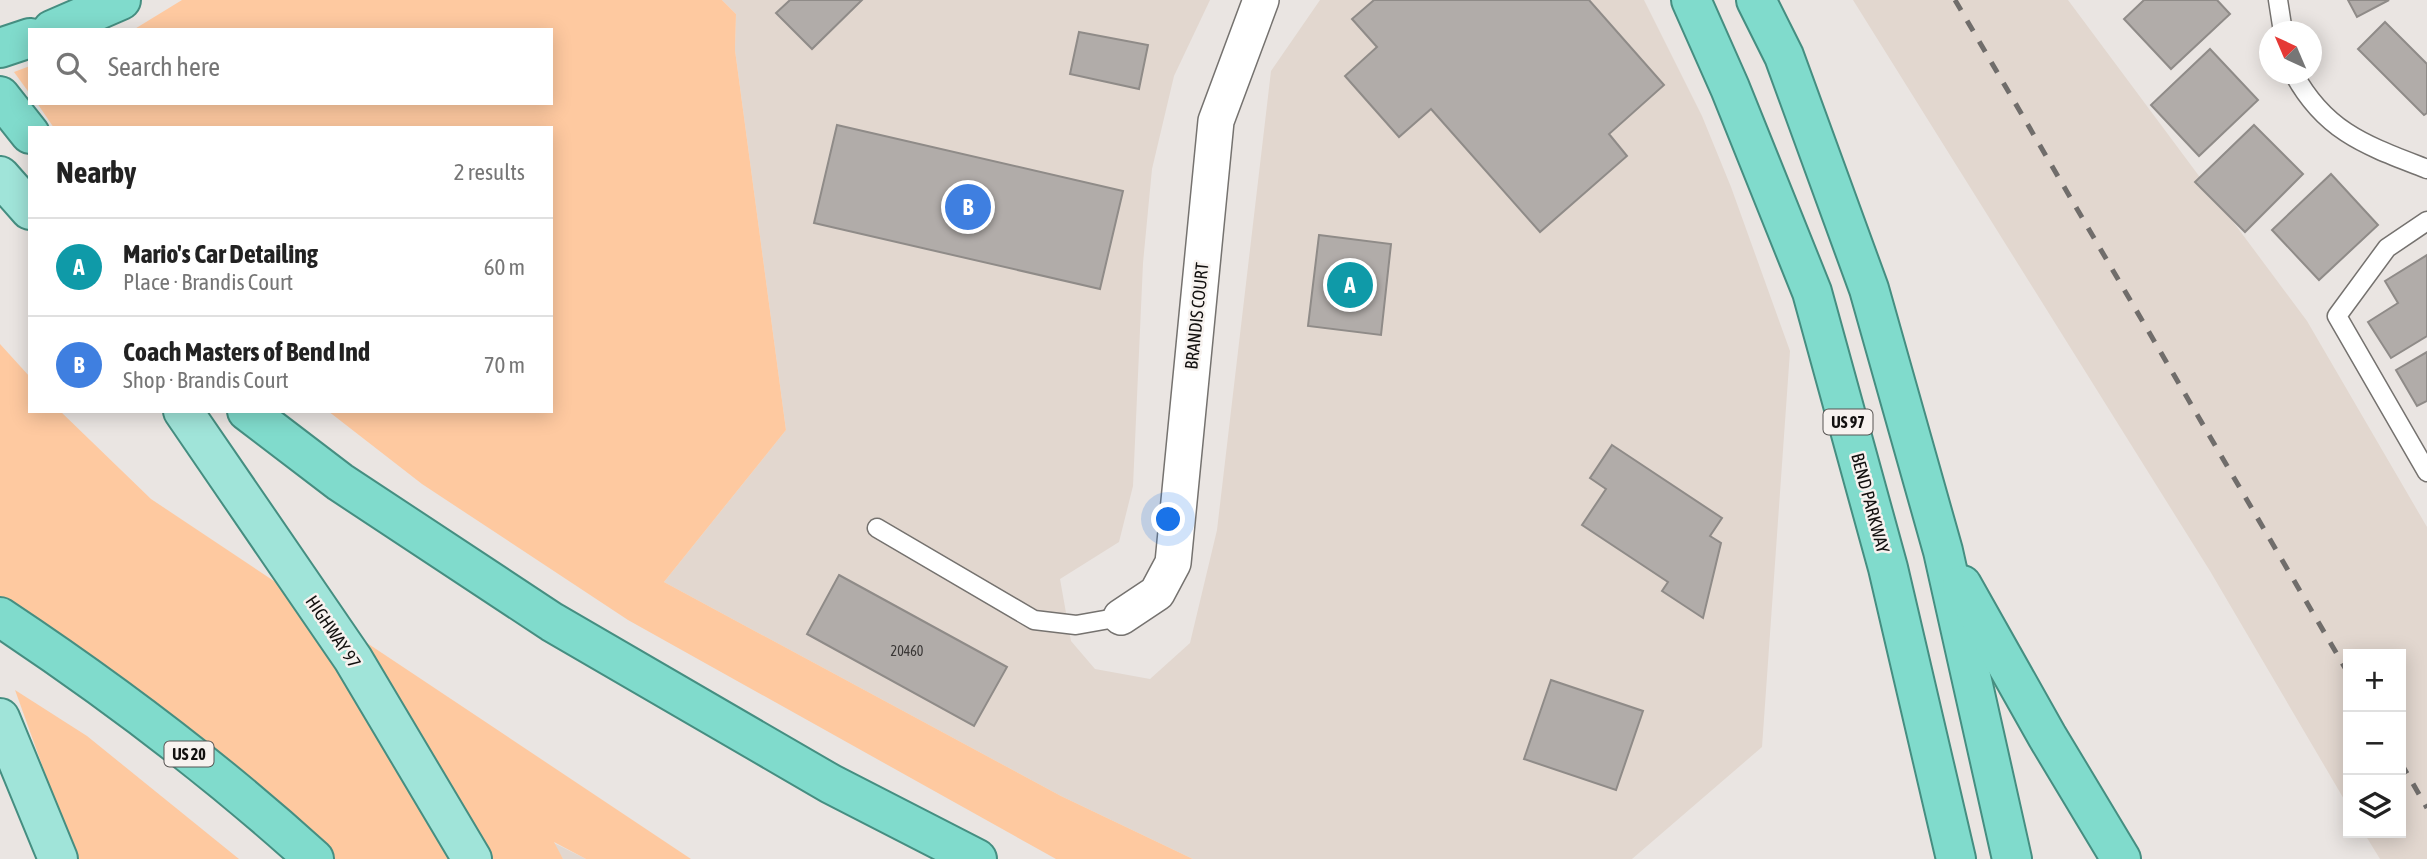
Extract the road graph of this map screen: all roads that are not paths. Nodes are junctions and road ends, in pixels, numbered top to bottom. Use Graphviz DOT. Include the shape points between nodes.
graph roads {
  1 [pos="121,0"];
  2 [pos="1261,0"];
  3 [pos="1691,0"];
  4 [pos="1756,0"];
  5 [pos="2278,0"];
  6 [pos="2281,21"];
  7 [pos="57,28"];
  8 [pos="28,39"];
  9 [pos="0,48"];
  10 [pos="2300,84"];
  11 [pos="0,96"];
  12 [pos="28,131"];
  13 [pos="2427,169"];
  14 [pos="0,176"];
  15 [pos="28,208"];
  16 [pos="2427,221"];
  17 [pos="184,413"];
  18 [pos="250,413"];
  19 [pos="274,413"];
  20 [pos="2427,471"];
  21 [pos="340,482"];
  22 [pos="877,528"];
  23 [pos="1943,551"];
  24 [pos="0,617"];
  25 [pos="1121,617"];
  26 [pos="0,718"];
  27 [pos="58,859"];
  28 [pos="314,859"];
  29 [pos="472,859"];
  30 [pos="977,859"];
  31 [pos="1956,859"];
  32 [pos="2012,859"];
  33 [pos="2121,859"];
  1 -- 7 [label="highway"];
  2 -- 25 [label="street, BRANDIS COURT" via="1216,121 1173,563 1157,593"];
  3 -- 31 [label="highway, BEND PARKWAY / US 97" via="1812,292 1888,568"];
  4 -- 23 [label="highway" via="1784,56 1869,289"];
  5 -- 6 [label="lane"];
  8 -- 9 [label="highway"];
  10 -- 13 [label="lane" via="2316,108 2344,133"];
  11 -- 12 [label="highway"];
  14 -- 15 [label="main road"];
  16 -- 20 [label="lane" via="2388,248 2337,316"];
  17 -- 29 [label="main road, HIGHWAY 97" via="353,659"];
  18 -- 21 [label="highway"];
  19 -- 21 [label="highway"];
  21 -- 30 [label="highway" via="552,622 831,784"];
  22 -- 25 [label="lane" via="1034,620 1076,625"];
  23 -- 32 [label="highway"];
  23 -- 33 [label="highway"];
  24 -- 28 [label="highway, US 20" via="170,738"];
  26 -- 27 [label="main road"];
}
